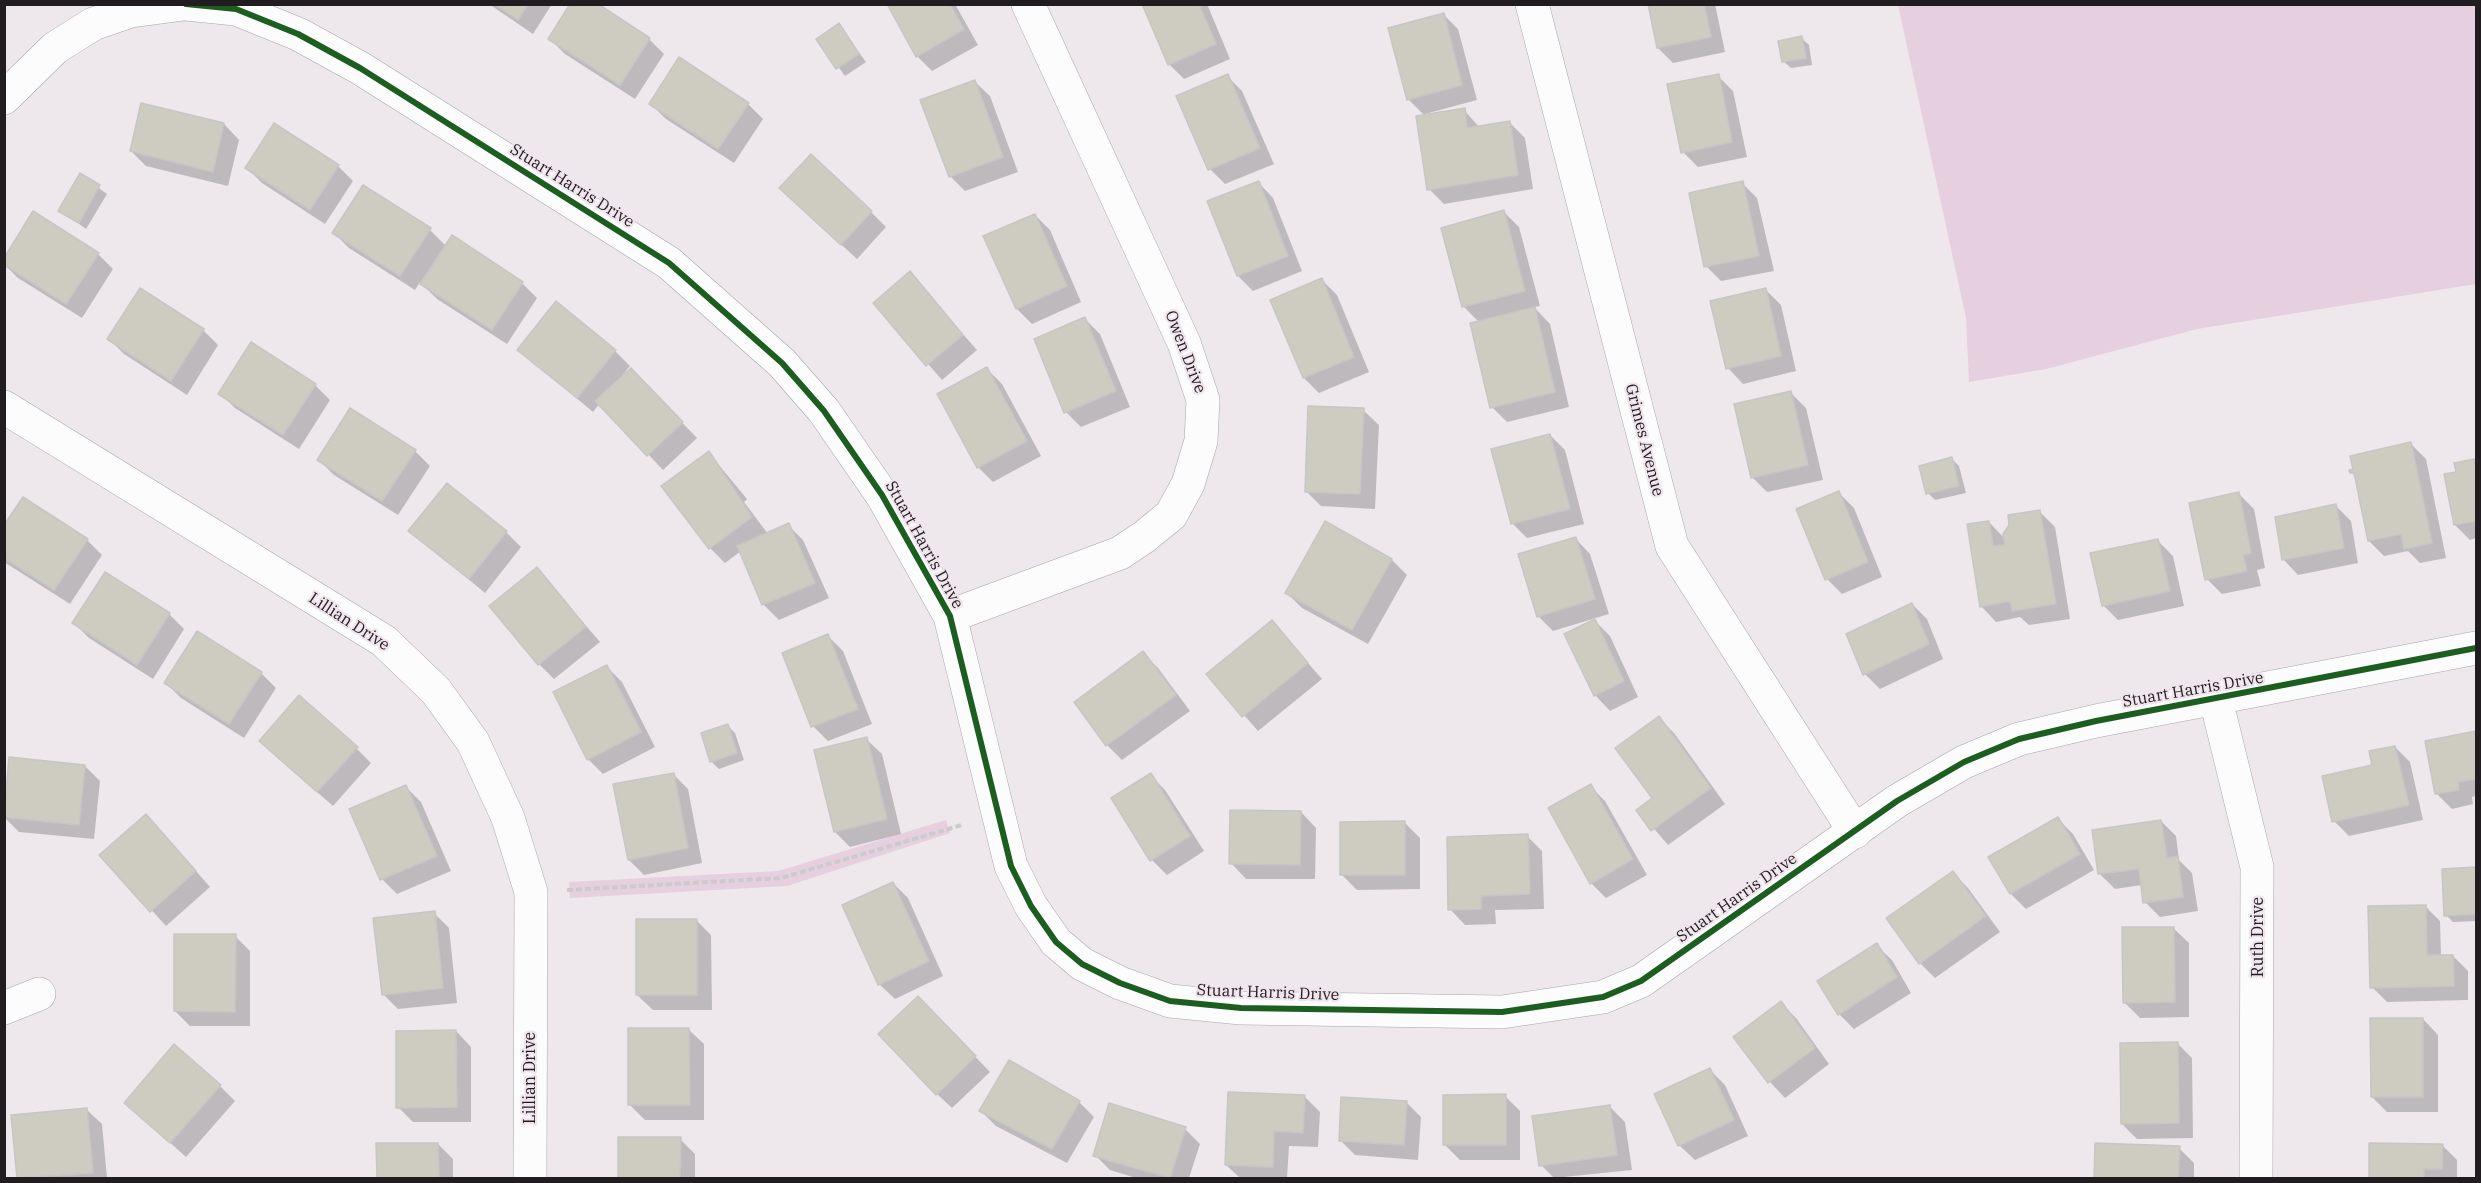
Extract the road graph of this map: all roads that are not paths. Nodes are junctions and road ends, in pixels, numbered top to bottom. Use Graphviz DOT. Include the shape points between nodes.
graph roads {
  1 [pos="185,4"];
  2 [pos="1028,4"];
  3 [pos="1532,4"];
  4 [pos="89,14"];
  5 [pos="4,98"];
  6 [pos="4,407"];
  7 [pos="950,616"];
  8 [pos="2476,648"];
  9 [pos="2216,700"];
  10 [pos="1855,832"];
  11 [pos="39,994"];
  12 [pos="4,1008"];
  13 [pos="530,1179"];
  14 [pos="2256,1179"];
  1 -- 4 [label="street, Stuart Harris Drive"];
  1 -- 7 [label="street, Stuart Harris Drive" via="236,9 298,34 360,68 669,264 782,363 824,411 882,495"];
  2 -- 7 [label="street, Owen Drive" via="1184,343 1203,400 1201,441 1188,484 1171,515 1144,537 1120,553"];
  3 -- 10 [label="street, Grimes Avenue" via="1672,546"];
  4 -- 5 [label="street, Stuart Harris Drive"];
  6 -- 13 [label="street, Lillian Drive" via="384,641 436,691 473,742 508,818 531,892"];
  7 -- 10 [label="street, Stuart Harris Drive" via="1011,866 1031,906 1056,942 1082,964 1170,1001 1240,1008 1503,1012 1603,998 1641,981"];
  8 -- 9 [label="street, Stuart Harris Drive"];
  9 -- 10 [label="street, Stuart Harris Drive" via="2019,739 1964,762 1897,801"];
  9 -- 14 [label="street, Ruth Drive" via="2257,867"];
  11 -- 12 [label="street"];
}
